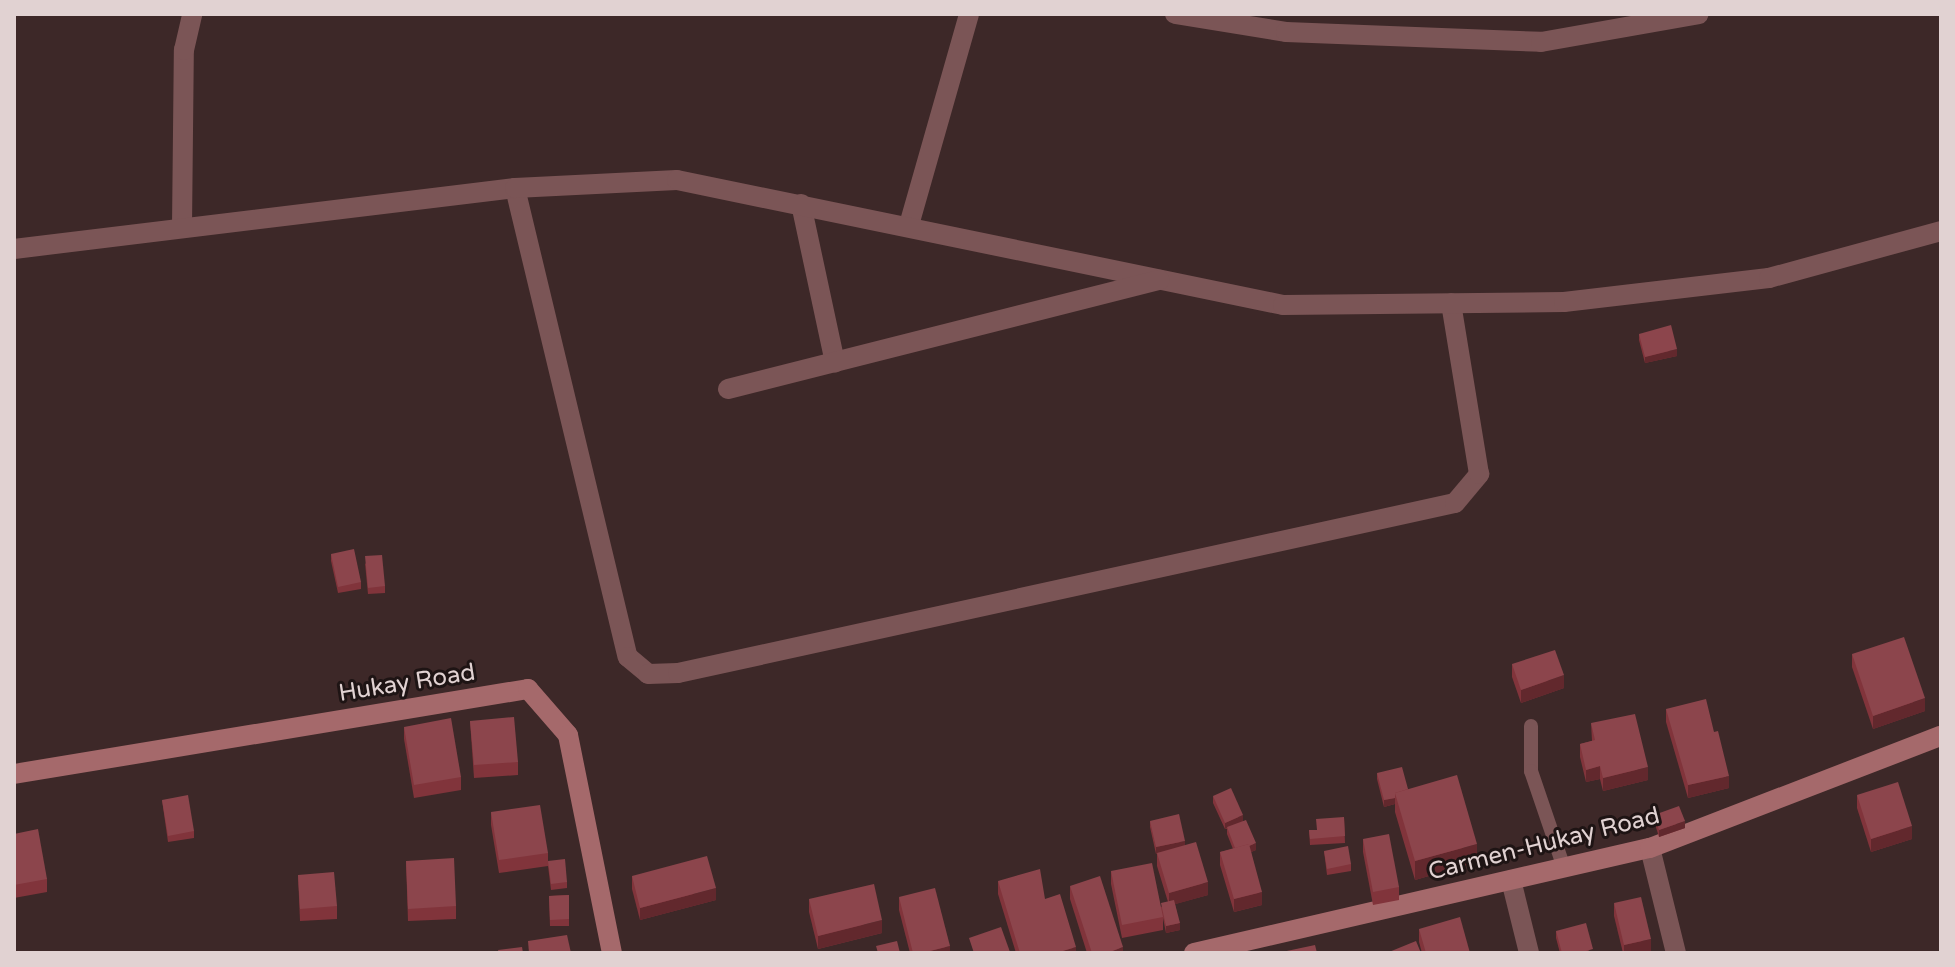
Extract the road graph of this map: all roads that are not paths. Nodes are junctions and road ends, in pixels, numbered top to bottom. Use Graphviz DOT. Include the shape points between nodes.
graph roads {
  1 [pos="192,14"];
  2 [pos="969,14"];
  3 [pos="1175,14"];
  4 [pos="1699,14"];
  5 [pos="515,188"];
  6 [pos="801,204"];
  7 [pos="909,225"];
  8 [pos="182,227"];
  9 [pos="1941,231"];
  10 [pos="14,249"];
  11 [pos="1163,279"];
  12 [pos="1451,303"];
  13 [pos="835,362"];
  14 [pos="728,389"];
  15 [pos="1531,726"];
  16 [pos="1941,736"];
  17 [pos="14,774"];
  18 [pos="1650,848"];
  19 [pos="1564,868"];
  20 [pos="1511,880"];
  21 [pos="612,953"];
  22 [pos="1194,953"];
  23 [pos="1529,953"];
  24 [pos="1676,953"];
  1 -- 8 [label="street" via="184,50"];
  2 -- 7 [label="street"];
  3 -- 4 [label="street" via="1286,32 1541,42"];
  5 -- 6 [label="street" via="677,180"];
  5 -- 8 [label="street"];
  5 -- 12 [label="street" via="628,657 648,674 678,673 1455,503 1479,474"];
  6 -- 7 [label="street"];
  6 -- 13 [label="street"];
  7 -- 11 [label="street"];
  8 -- 10 [label="street"];
  9 -- 12 [label="street" via="1769,278 1564,302"];
  11 -- 12 [label="street" via="1283,305"];
  11 -- 13 [label="street"];
  13 -- 14 [label="street"];
  15 -- 19 [label="lane" via="1531,771"];
  16 -- 18 [label="street, Carmen-Hukay Road"];
  17 -- 21 [label="street, Hukay Road" via="528,689 568,735"];
  18 -- 19 [label="street, Carmen-Hukay Road"];
  18 -- 24 [label="street"];
  19 -- 20 [label="street, Carmen-Hukay Road"];
  20 -- 22 [label="street, Carmen-Hukay Road"];
  20 -- 23 [label="street"];
}
